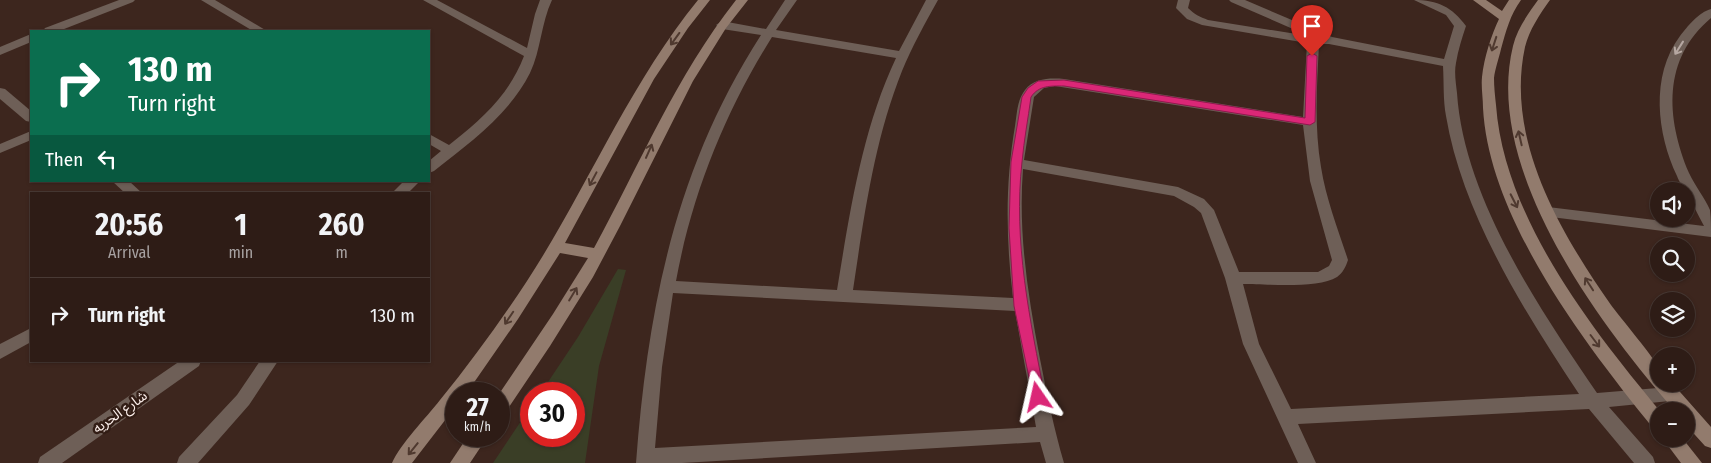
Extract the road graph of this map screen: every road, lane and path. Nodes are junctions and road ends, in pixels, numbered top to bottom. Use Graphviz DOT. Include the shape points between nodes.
graph roads {
  1 [pos="128,0"];
  2 [pos="207,0"];
  3 [pos="430,0"];
  4 [pos="546,0"];
  5 [pos="704,0"];
  6 [pos="742,0"];
  7 [pos="791,0"];
  8 [pos="932,0"];
  9 [pos="1184,0"];
  10 [pos="1235,0"];
  11 [pos="1420,0"];
  12 [pos="1479,0"];
  13 [pos="1515,0"];
  14 [pos="1544,0"];
  15 [pos="1711,12"];
  16 [pos="1505,18"];
  17 [pos="722,25"];
  18 [pos="52,30"];
  19 [pos="259,30"];
  20 [pos="768,32"];
  21 [pos="30,38"];
  22 [pos="1313,39"];
  23 [pos="1329,40"];
  24 [pos="0,51"];
  25 [pos="531,55"];
  26 [pos="902,55"];
  27 [pos="1450,64"];
  28 [pos="0,92"];
  29 [pos="30,117"];
  30 [pos="1310,122"];
  31 [pos="30,135"];
  32 [pos="430,139"];
  33 [pos="0,149"];
  34 [pos="450,151"];
  35 [pos="1016,162"];
  36 [pos="430,167"];
  37 [pos="120,182"];
  38 [pos="412,182"];
  39 [pos="133,192"];
  40 [pos="400,192"];
  41 [pos="1548,212"];
  42 [pos="1711,225"];
  43 [pos="1711,232"];
  44 [pos="556,246"];
  45 [pos="598,254"];
  46 [pos="1233,278"];
  47 [pos="667,287"];
  48 [pos="844,297"];
  49 [pos="1020,306"];
  50 [pos="30,335"];
  51 [pos="0,352"];
  52 [pos="192,362"];
  53 [pos="269,362"];
  54 [pos="1650,369"];
  55 [pos="510,392"];
  56 [pos="1655,392"];
  57 [pos="1669,392"];
  58 [pos="1637,397"];
  59 [pos="1593,401"];
  60 [pos="1677,402"];
  61 [pos="1650,412"];
  62 [pos="1285,417"];
  63 [pos="1695,422"];
  64 [pos="1046,434"];
  65 [pos="1711,440"];
  66 [pos="471,447"];
  67 [pos="1679,447"];
  68 [pos="645,460"];
  69 [pos="47,463"];
  70 [pos="186,463"];
  71 [pos="401,463"];
  72 [pos="459,463"];
  73 [pos="1055,463"];
  74 [pos="1307,463"];
  75 [pos="1646,463"];
  76 [pos="1693,463"];
  1 -- 18 [label="street"];
  2 -- 19 [label="street"];
  3 -- 25 [label="street"];
  4 -- 25 [label="street" via="535,30"];
  5 -- 44 [label="street, one-way" via="642,87"];
  6 -- 17 [label="street"];
  7 -- 20 [label="street"];
  8 -- 26 [label="street"];
  9 -- 22 [label="street" via="1182,8 1186,14 1205,23"];
  10 -- 23 [label="street"];
  11 -- 27 [label="street" via="1450,13 1460,26"];
  12 -- 16 [label="street"];
  13 -- 16 [label="street"];
  41 -- 14 [label="street, one-way" via="1526,162 1516,118 1514,80 1519,47 1531,18"];
  15 -- 42 [label="street, one-way" via="1695,25 1676,52 1666,86 1668,126 1683,174"];
  16 -- 58 [label="street, one-way" via="1493,45 1487,104 1492,140 1503,179 1542,260 1586,328"];
  17 -- 20 [label="street"];
  45 -- 17 [label="street, one-way" via="675,99"];
  20 -- 26 [label="street"];
  20 -- 47 [label="street" via="738,83 711,141 686,209"];
  21 -- 24 [label="street"];
  22 -- 23 [label="street"];
  22 -- 30 [label="street"];
  23 -- 27 [label="street"];
  25 -- 34 [label="street" via="503,102 480,127"];
  26 -- 48 [label="street" via="888,89 867,161"];
  27 -- 59 [label="street" via="1452,115 1466,171 1507,264"];
  28 -- 29 [label="street"];
  30 -- 35 [label="street" via="1047,83 1031,90 1026,97"];
  30 -- 46 [label="street" via="1317,183 1340,260 1338,268 1319,278"];
  31 -- 33 [label="street"];
  32 -- 34 [label="street"];
  34 -- 36 [label="street"];
  35 -- 46 [label="street" via="1189,196 1207,210"];
  35 -- 49 [label="street" via="1014,228"];
  37 -- 39 [label="street"];
  38 -- 40 [label="street"];
  41 -- 43 [label="street"];
  54 -- 41 [label="street, one-way" via="1619,330"];
  44 -- 45 [label="street"];
  44 -- 71 [label="street, one-way" via="468,377"];
  55 -- 45 [label="street, one-way"];
  46 -- 62 [label="street" via="1251,344"];
  47 -- 48 [label="street"];
  47 -- 68 [label="street" via="655,356"];
  48 -- 49 [label="street"];
  49 -- 64 [label="street"];
  50 -- 51 [label="street"];
  52 -- 69 [label="street, شارع الحريه"];
  53 -- 70 [label="street" via="244,400"];
  56 -- 58 [label="street"];
  57 -- 60 [label="street"];
  58 -- 59 [label="street"];
  58 -- 61 [label="street"];
  59 -- 62 [label="street"];
  59 -- 75 [label="street"];
  62 -- 74 [label="street"];
  63 -- 65 [label="street"];
  64 -- 68 [label="street"];
  64 -- 73 [label="street"];
  66 -- 72 [label="street"];
  67 -- 76 [label="street"];
}
